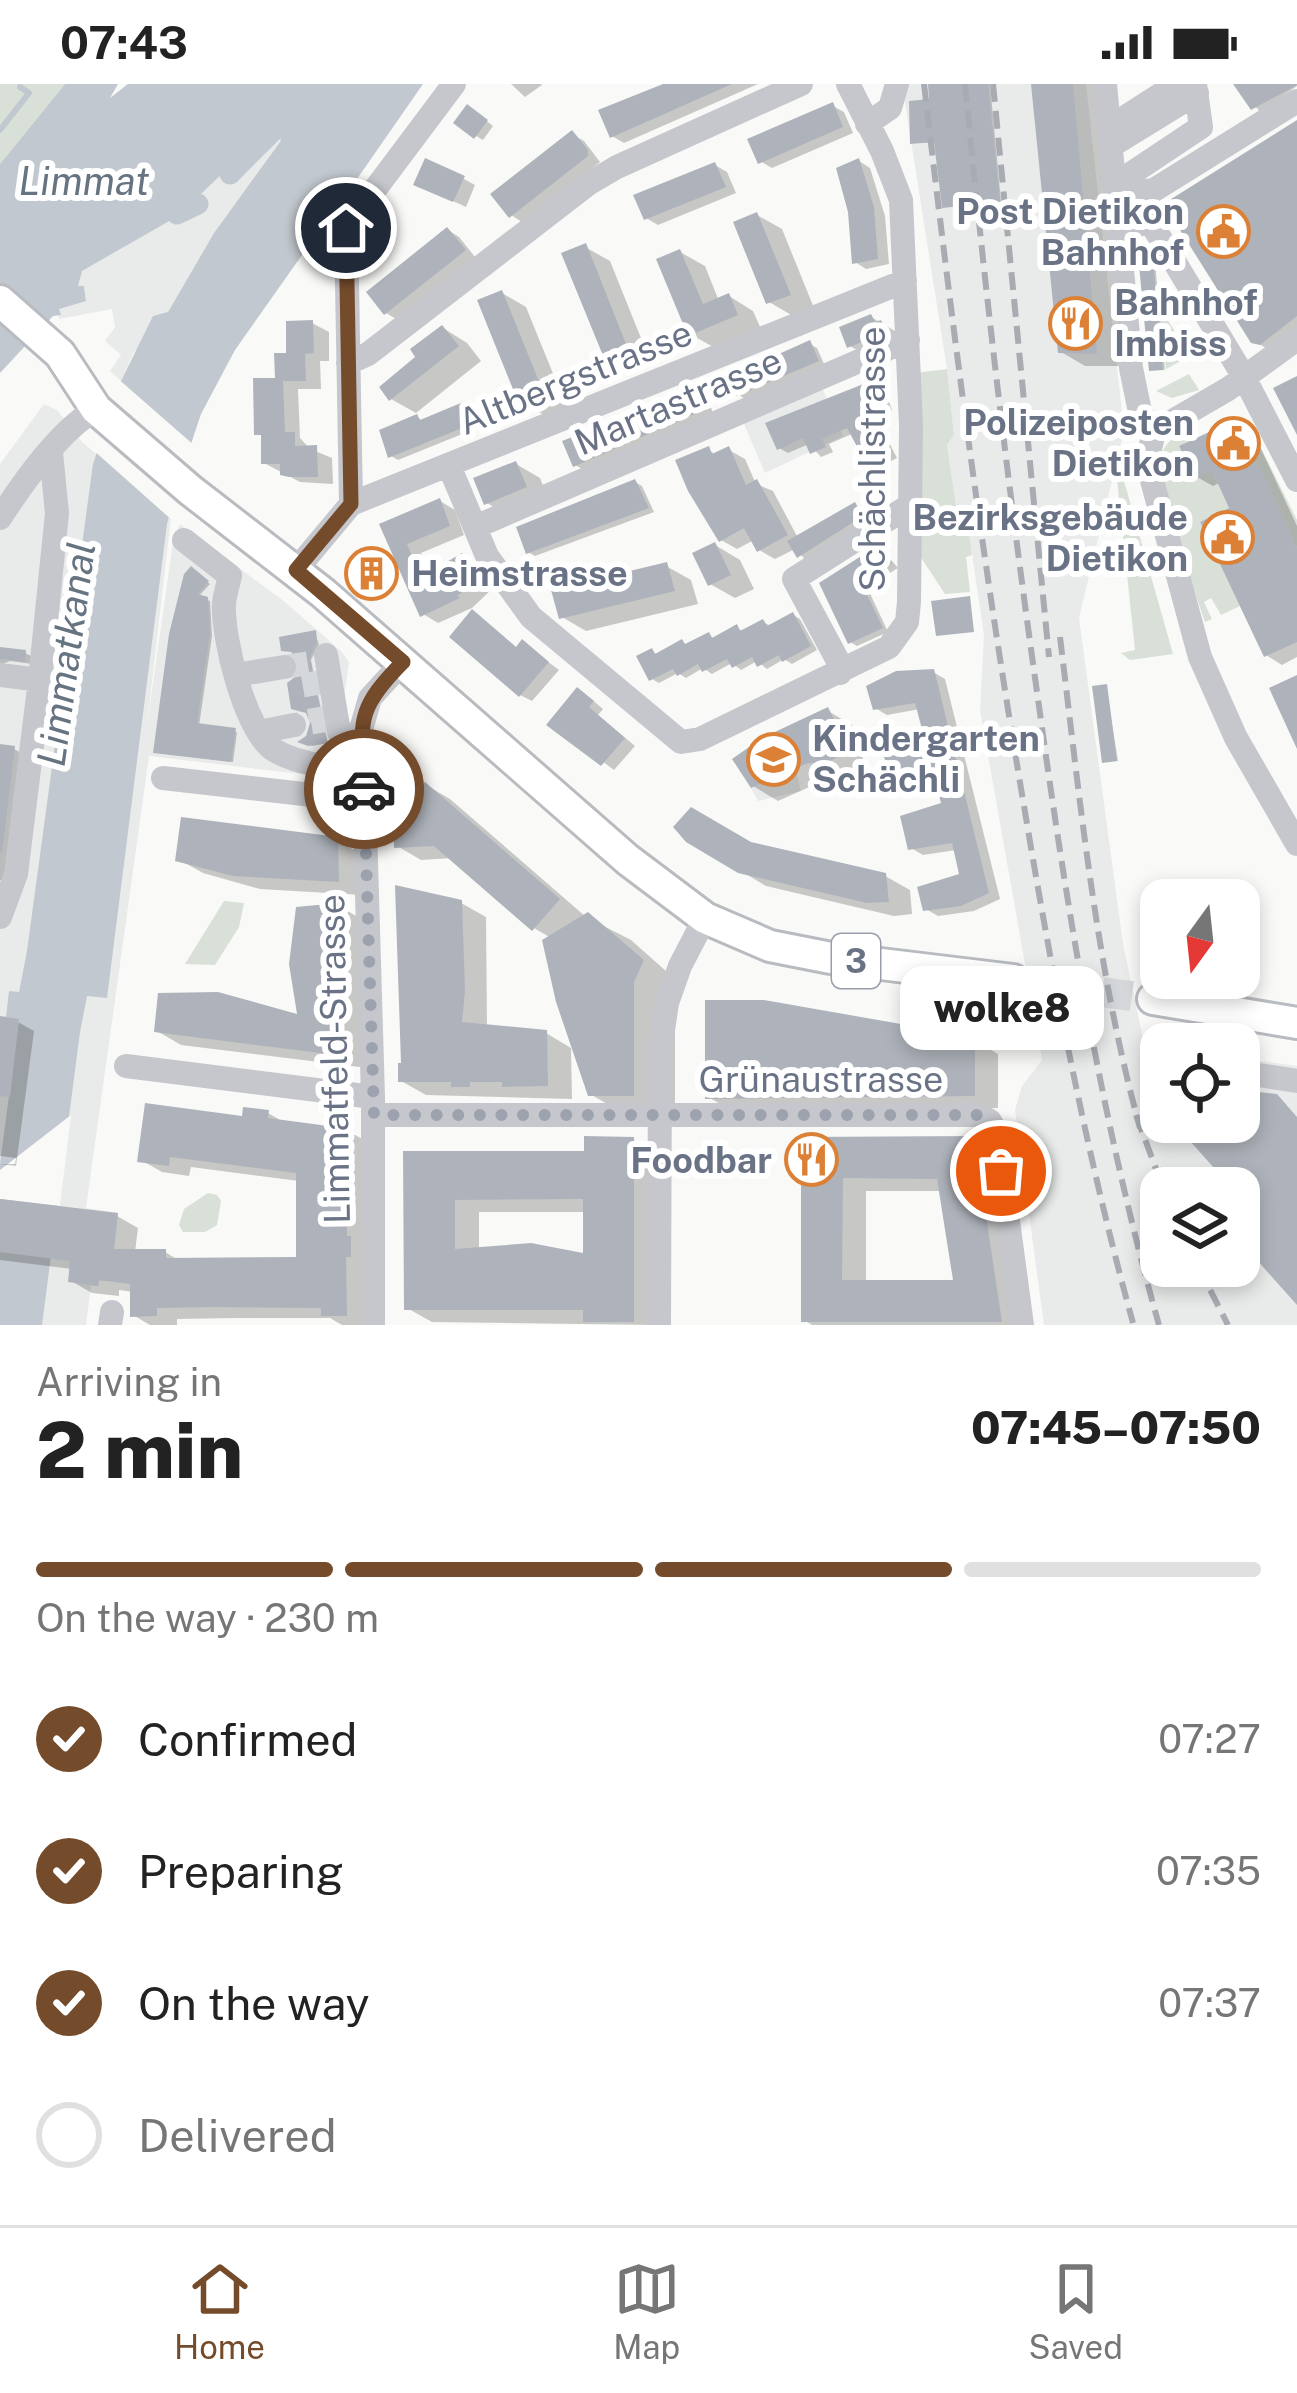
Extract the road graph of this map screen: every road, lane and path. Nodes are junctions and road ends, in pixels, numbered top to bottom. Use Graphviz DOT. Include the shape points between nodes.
graph roads {
  1 [pos="454,84"];
  2 [pos="801,84"];
  3 [pos="848,84"];
  4 [pos="897,84"];
  5 [pos="1146,84"];
  6 [pos="1192,92"];
  7 [pos="1297,101"];
  8 [pos="867,124"];
  9 [pos="1110,129"];
  10 [pos="1118,227"];
  11 [pos="905,281"];
  12 [pos="0,301"];
  13 [pos="1297,339"];
  14 [pos="908,340"];
  15 [pos="348,363"];
  16 [pos="1244,377"];
  17 [pos="96,409"];
  18 [pos="1154,431"];
  19 [pos="51,453"];
  20 [pos="450,467"];
  21 [pos="1297,480"];
  22 [pos="351,504"];
  23 [pos="912,504"];
  24 [pos="0,518"];
  25 [pos="475,527"];
  26 [pos="184,540"];
  27 [pos="296,570"];
  28 [pos="326,655"];
  29 [pos="403,662"];
  30 [pos="284,667"];
  31 [pos="840,674"];
  32 [pos="0,675"];
  33 [pos="236,675"];
  34 [pos="40,680"];
  35 [pos="294,725"];
  36 [pos="259,732"];
  37 [pos="362,738"];
  38 [pos="364,774"];
  39 [pos="163,778"];
  40 [pos="365,801"];
  41 [pos="1297,844"];
  42 [pos="0,916"];
  43 [pos="705,918"];
  44 [pos="1013,980"];
  45 [pos="1153,999"];
  46 [pos="1297,1023"];
  47 [pos="126,1066"];
  48 [pos="1260,1075"];
  49 [pos="1297,1081"];
  50 [pos="373,1106"];
  51 [pos="659,1116"];
  52 [pos="373,1325"];
  53 [pos="659,1325"];
  54 [pos="1022,1325"];
  1 -- 15 [label="street" via="346,228"];
  2 -- 15 [label="street" via="588,184"];
  3 -- 8 [label="street, Schächlistrasse"];
  4 -- 8 [label="street" via="890,108"];
  5 -- 9 [label="street" via="1115,104"];
  6 -- 9 [label="street"];
  6 -- 9 [label="street" via="1201,127 1123,179"];
  7 -- 9 [label="street" via="1154,190"];
  8 -- 11 [label="street, Schächlistrasse" via="900,192"];
  9 -- 10 [label="street"];
  10 -- 16 [label="street" via="1151,223"];
  10 -- 18 [label="street" via="1134,389"];
  11 -- 14 [label="street, Schächlistrasse"];
  11 -- 20 [label="street, Altbergstrasse"];
  12 -- 17 [label="main road, 3" via="69,365"];
  13 -- 16 [label="street"];
  14 -- 23 [label="street, Schächlistrasse"];
  14 -- 25 [label="street, Martastrasse"];
  15 -- 22 [label="street"];
  16 -- 18 [label="street"];
  16 -- 21 [label="street"];
  17 -- 19 [label="street"];
  17 -- 27 [label="main road, 3"];
  18 -- 41 [label="street" via="1147,462 1200,657"];
  19 -- 24 [label="street"];
  19 -- 34 [label="street" via="57,513"];
  20 -- 22 [label="street, Altbergstrasse"];
  20 -- 25 [label="street"];
  22 -- 27 [label="street, Altbergstrasse"];
  23 -- 31 [label="street, Schächlistrasse" via="907,622 889,647"];
  23 -- 31 [label="street" via="794,578"];
  25 -- 31 [label="street, Schächlistrasse" via="531,617 681,742"];
  26 -- 33 [label="street" via="230,576 224,610"];
  27 -- 29 [label="main road, 3"];
  28 -- 37 [label="street" via="339,732"];
  29 -- 37 [label="street, Limmatfeld-Strasse" via="370,698"];
  29 -- 43 [label="main road, 3"];
  30 -- 33 [label="street"];
  32 -- 34 [label="street"];
  33 -- 36 [label="street"];
  34 -- 42 [label="street" via="16,874"];
  35 -- 36 [label="street"];
  36 -- 38 [label="street" via="280,753"];
  37 -- 38 [label="street, Limmatfeld-Strasse"];
  38 -- 40 [label="street, Limmatfeld-Strasse"];
  39 -- 40 [label="street"];
  40 -- 50 [label="street, Limmatfeld-Strasse"];
  43 -- 44 [label="main road, 3" via="790,950"];
  43 -- 51 [label="street" via="667,1004"];
  45 -- 46 [label="main road"];
  47 -- 50 [label="street, Grünaustrasse"];
  48 -- 49 [label="street"];
  50 -- 51 [label="street, Grünaustrasse"];
  50 -- 52 [label="street, Limmatfeld-Strasse"];
  51 -- 53 [label="street"];
  51 -- 54 [label="street, Grünaustrasse" via="980,1115 996,1132"];
}
